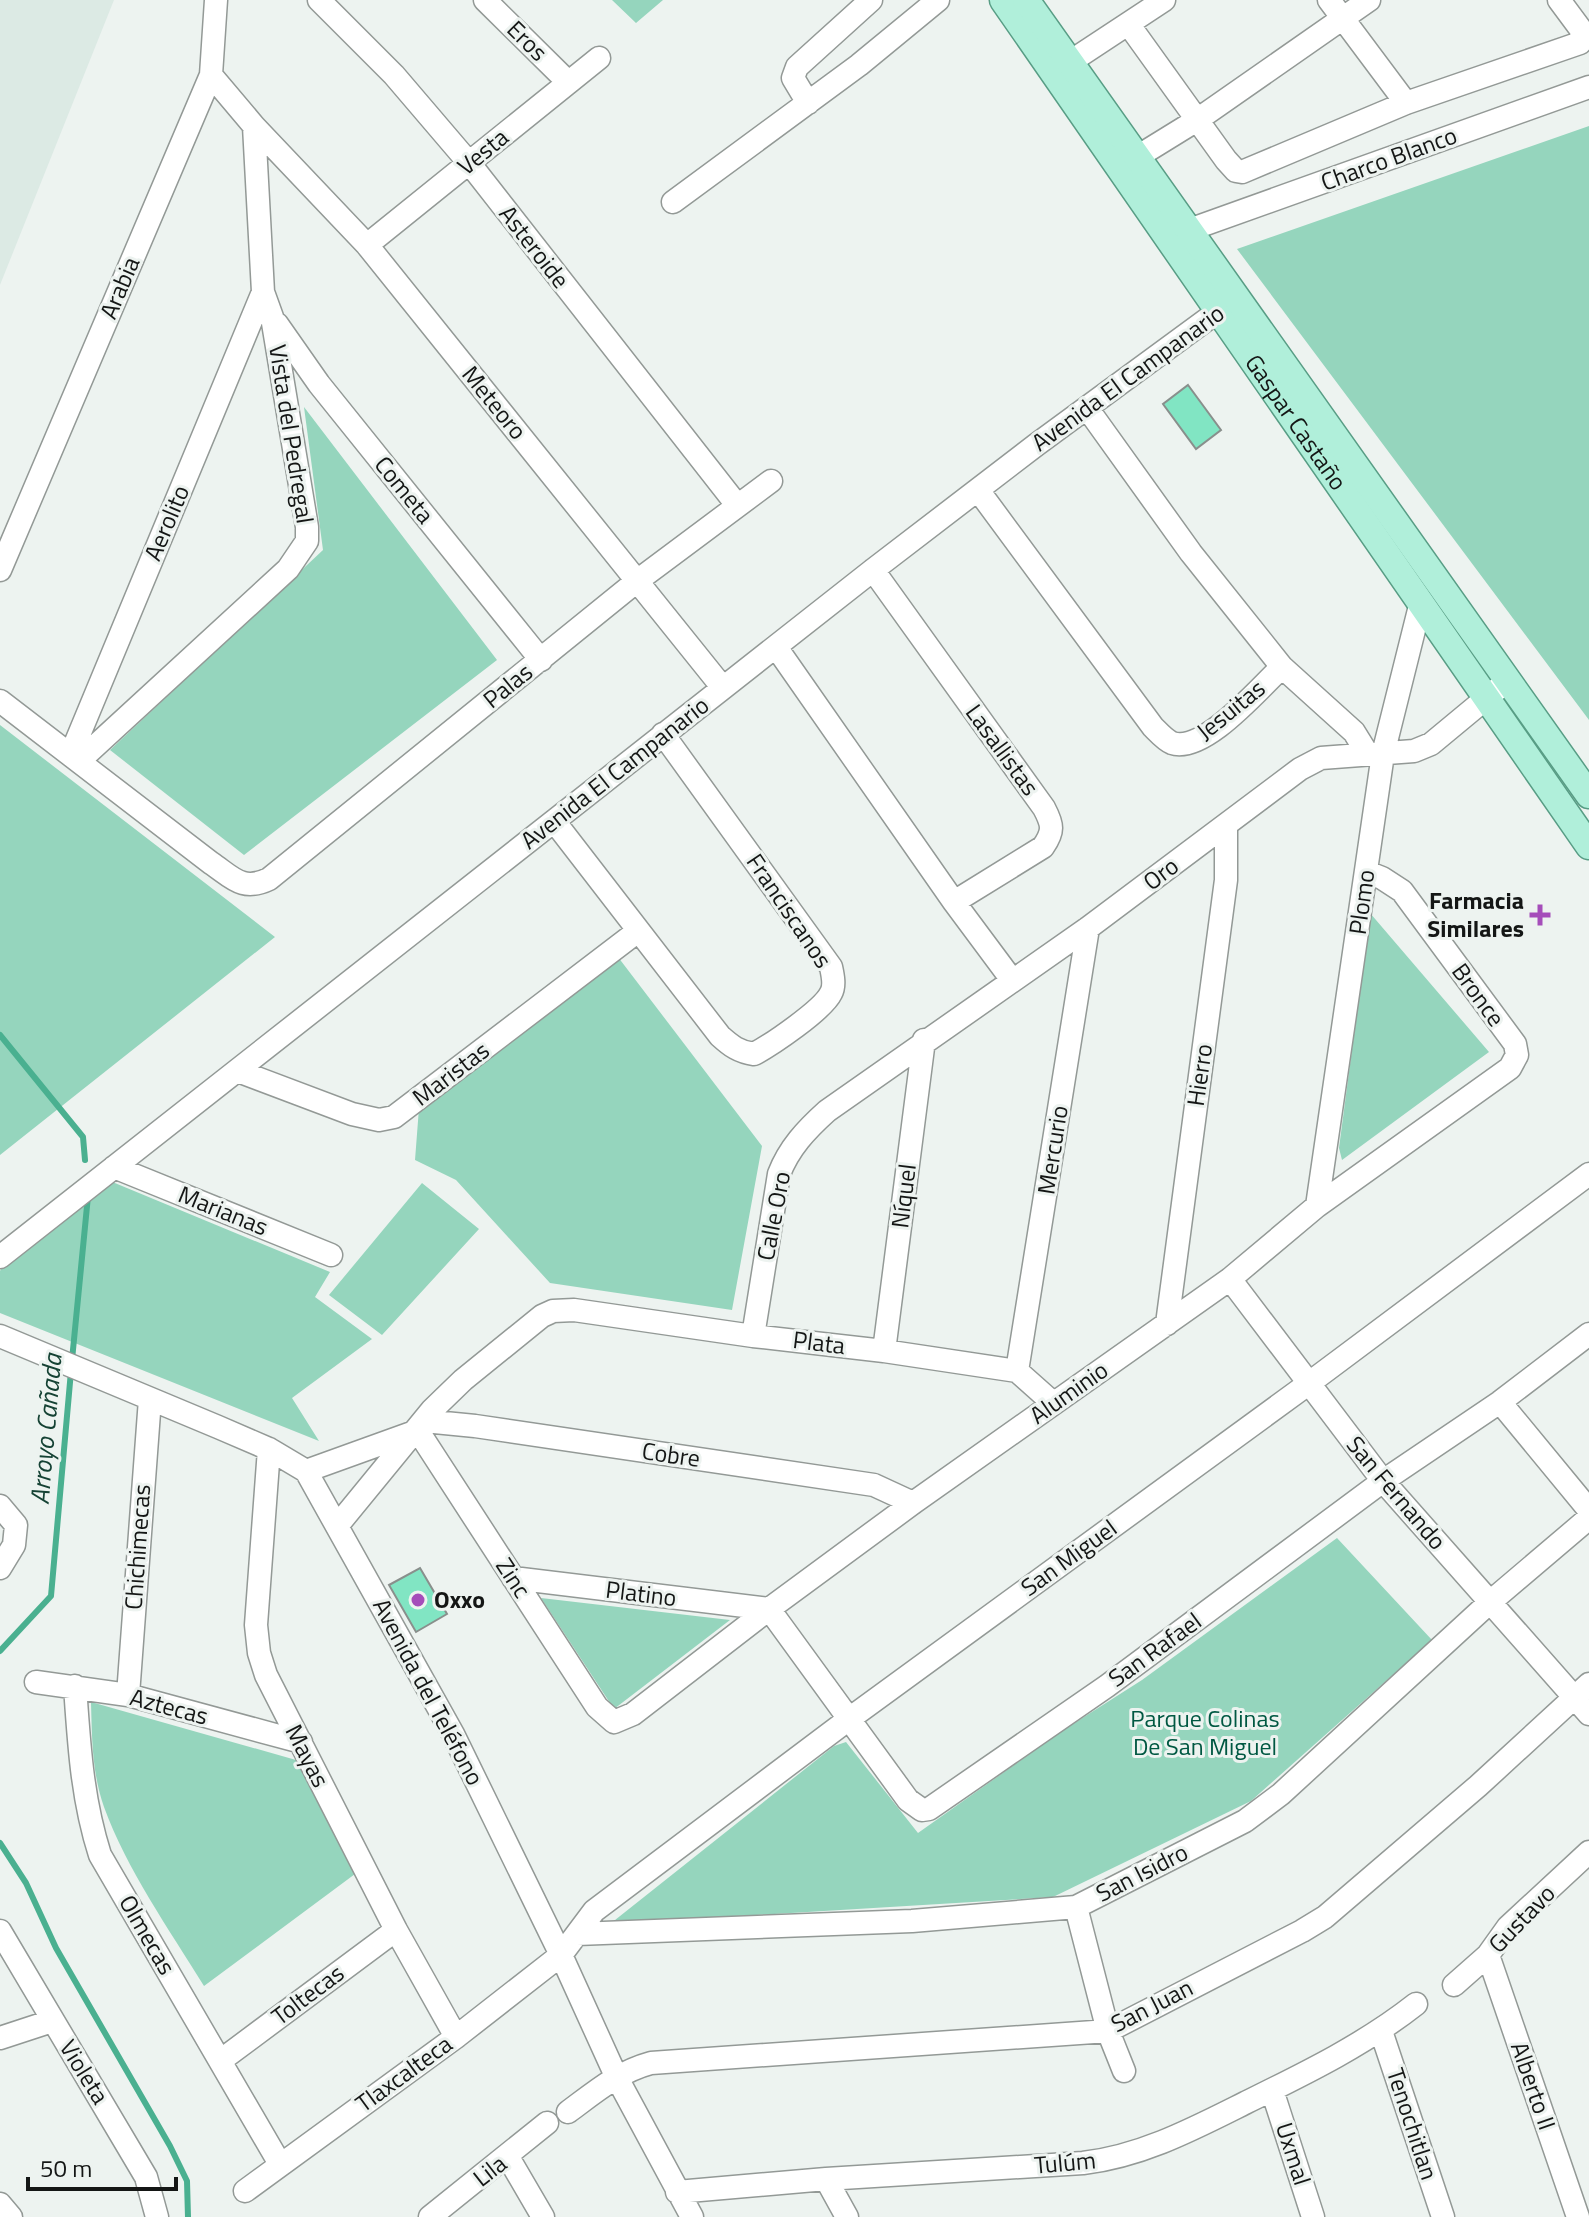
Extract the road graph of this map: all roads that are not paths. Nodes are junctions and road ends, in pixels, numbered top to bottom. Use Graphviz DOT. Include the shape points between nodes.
graph roads {
  1 [pos="216,0"];
  2 [pos="319,0"];
  3 [pos="485,0"];
  4 [pos="871,0"];
  5 [pos="1003,0"];
  6 [pos="1026,0"];
  7 [pos="1164,0"];
  8 [pos="1369,0"];
  9 [pos="1559,0"];
  10 [pos="934,1"];
  11 [pos="1336,9"];
  12 [pos="1129,25"];
  13 [pos="599,58"];
  14 [pos="1070,62"];
  15 [pos="211,75"];
  16 [pos="568,82"];
  17 [pos="1589,87"];
  18 [pos="808,103"];
  19 [pos="1406,103"];
  20 [pos="1197,120"];
  21 [pos="254,126"];
  22 [pos="1137,157"];
  23 [pos="470,164"];
  24 [pos="673,202"];
  25 [pos="1189,230"];
  26 [pos="367,245"];
  27 [pos="263,292"];
  28 [pos="1228,304"];
  29 [pos="272,317"];
  30 [pos="1087,408"];
  31 [pos="771,481"];
  32 [pos="978,490"];
  33 [pos="737,505"];
  34 [pos="8,524"];
  35 [pos="0,570"];
  36 [pos="873,570"];
  37 [pos="637,581"];
  38 [pos="1421,602"];
  39 [pos="776,647"];
  40 [pos="541,660"];
  41 [pos="1282,667"];
  42 [pos="1507,681"];
  43 [pos="723,688"];
  44 [pos="1486,700"];
  45 [pos="0,701"];
  46 [pos="663,734"];
  47 [pos="1375,753"];
  48 [pos="75,758"];
  49 [pos="1589,795"];
  50 [pos="554,821"];
  51 [pos="1226,826"];
  52 [pos="1589,846"];
  53 [pos="1367,872"];
  54 [pos="954,902"];
  55 [pos="1088,928"];
  56 [pos="638,931"];
  57 [pos="1012,980"];
  58 [pos="924,1040"];
  59 [pos="1517,1055"];
  60 [pos="238,1071"];
  61 [pos="827,1111"];
  62 [pos="114,1167"];
  63 [pos="1589,1174"];
  64 [pos="1317,1206"];
  65 [pos="331,1255"];
  66 [pos="0,1257"];
  67 [pos="1230,1279"];
  68 [pos="574,1310"];
  69 [pos="1167,1324"];
  70 [pos="1589,1334"];
  71 [pos="0,1336"];
  72 [pos="753,1336"];
  73 [pos="884,1351"];
  74 [pos="1017,1371"];
  75 [pos="1308,1384"];
  76 [pos="150,1399"];
  77 [pos="1500,1402"];
  78 [pos="1053,1403"];
  79 [pos="421,1426"];
  80 [pos="269,1449"];
  81 [pos="306,1471"];
  82 [pos="1383,1481"];
  83 [pos="913,1503"];
  84 [pos="0,1506"];
  85 [pos="1589,1510"];
  86 [pos="1589,1518"];
  87 [pos="337,1526"];
  88 [pos="0,1568"];
  89 [pos="513,1578"];
  90 [pos="1489,1603"];
  91 [pos="769,1609"];
  92 [pos="36,1682"];
  93 [pos="75,1686"];
  94 [pos="1581,1691"];
  95 [pos="128,1695"];
  96 [pos="1589,1714"];
  97 [pos="849,1719"];
  98 [pos="614,1722"];
  99 [pos="301,1742"];
  100 [pos="1589,1855"];
  101 [pos="1076,1907"];
  102 [pos="396,1930"];
  103 [pos="0,1931"];
  104 [pos="577,1934"];
  105 [pos="561,1955"];
  106 [pos="1488,1955"];
  107 [pos="1454,1985"];
  108 [pos="1416,2004"];
  109 [pos="52,2021"];
  110 [pos="1108,2031"];
  111 [pos="1381,2031"];
  112 [pos="456,2037"];
  113 [pos="0,2038"];
  114 [pos="220,2061"];
  115 [pos="1124,2071"];
  116 [pos="616,2076"];
  117 [pos="1272,2090"];
  118 [pos="568,2112"];
  119 [pos="547,2123"];
  120 [pos="508,2157"];
  121 [pos="280,2164"];
  122 [pos="826,2179"];
  123 [pos="245,2191"];
  124 [pos="677,2192"];
  125 [pos="0,2204"];
  126 [pos="1308,2215"];
  127 [pos="11,2217"];
  128 [pos="157,2217"];
  129 [pos="430,2217"];
  130 [pos="543,2217"];
  131 [pos="692,2217"];
  132 [pos="847,2217"];
  133 [pos="1443,2217"];
  134 [pos="1578,2217"];
  1 -- 15 [label="street, Arabia"];
  2 -- 23 [label="street, Asteroide" via="394,75"];
  3 -- 16 [label="street, Eros"];
  4 -- 18 [label="street" via="797,67 793,78"];
  5 -- 28 [label="main road, Gaspar Castaño"];
  6 -- 14 [label="main road, Gaspar Castaño"];
  7 -- 12 [label="street"];
  8 -- 11 [label="street"];
  9 -- 19 [label="street" via="1582,31 1580,43"];
  10 -- 18 [label="street"];
  11 -- 19 [label="street"];
  11 -- 20 [label="street"];
  12 -- 14 [label="street"];
  12 -- 20 [label="street"];
  13 -- 16 [label="street, Vesta"];
  14 -- 22 [label="main road, Gaspar Castaño"];
  15 -- 21 [label="street"];
  15 -- 34 [label="street, Arabia"];
  16 -- 23 [label="street, Vesta"];
  17 -- 25 [label="street, Charco Blanco"];
  18 -- 24 [label="street"];
  19 -- 20 [label="street" via="1242,172 1231,166"];
  20 -- 22 [label="street"];
  21 -- 26 [label="street, Meteoro"];
  21 -- 27 [label="street, Vista del Pedregal"];
  22 -- 25 [label="main road, Gaspar Castaño"];
  23 -- 26 [label="street, Vesta"];
  23 -- 33 [label="street, Asteroide"];
  25 -- 28 [label="main road, Gaspar Castaño"];
  26 -- 37 [label="street, Meteoro"];
  27 -- 29 [label="street, Vista del Pedregal"];
  27 -- 48 [label="street, Aerolito"];
  28 -- 30 [label="street, Avenida El Campanario"];
  28 -- 38 [label="main road, Gaspar Castaño"];
  28 -- 42 [label="main road, Gaspar Castaño"];
  29 -- 40 [label="street, Cometa" via="319,384"];
  29 -- 48 [label="street, Vista del Pedregal" via="307,541 288,569"];
  30 -- 32 [label="street, Avenida El Campanario"];
  30 -- 41 [label="street, Jesuitas" via="1191,553"];
  31 -- 33 [label="street, Palas"];
  32 -- 36 [label="street, Avenida El Campanario"];
  32 -- 41 [label="street, Jesuitas" via="1153,727 1172,743 1187,744 1217,728"];
  33 -- 37 [label="street, Palas"];
  34 -- 35 [label="street, Arabia"];
  36 -- 39 [label="street, Avenida El Campanario"];
  36 -- 54 [label="street, Lasallistas" via="1053,824 1043,847"];
  37 -- 40 [label="street, Palas"];
  37 -- 43 [label="street, Meteoro"];
  38 -- 44 [label="main road, Gaspar Castaño"];
  38 -- 47 [label="street, Plomo"];
  39 -- 43 [label="street, Avenida El Campanario"];
  39 -- 54 [label="street"];
  40 -- 48 [label="street, Palas" via="255,886 211,863"];
  41 -- 47 [label="street"];
  42 -- 44 [label="street, Oro"];
  42 -- 49 [label="main road, Gaspar Castaño"];
  43 -- 46 [label="street, Avenida El Campanario"];
  44 -- 47 [label="street, Oro" via="1431,744 1401,754"];
  44 -- 52 [label="main road, Gaspar Castaño"];
  45 -- 48 [label="street"];
  46 -- 50 [label="street, Avenida El Campanario"];
  46 -- 56 [label="street, Franciscanos" via="822,952 831,967 832,993 766,1047 743,1053 720,1036"];
  47 -- 51 [label="street, Oro" via="1310,763"];
  47 -- 53 [label="street, Plomo"];
  50 -- 56 [label="street, Franciscanos"];
  50 -- 60 [label="street, Avenida El Campanario"];
  51 -- 55 [label="street, Oro"];
  51 -- 69 [label="street, Hierro" via="1226,880"];
  53 -- 59 [label="street, Bronce" via="1402,891 1515,1044"];
  53 -- 64 [label="street, Plomo"];
  54 -- 57 [label="street"];
  55 -- 57 [label="street, Oro"];
  55 -- 74 [label="street, Mercurio"];
  56 -- 60 [label="street, Maristas" via="394,1117 379,1120 352,1114"];
  57 -- 58 [label="street, Oro"];
  58 -- 61 [label="street, Oro"];
  58 -- 73 [label="street, Níquel"];
  59 -- 64 [label="street, Aluminio" via="1493,1082"];
  60 -- 62 [label="street, Avenida El Campanario"];
  61 -- 72 [label="street, Calle Oro" via="806,1130 779,1174"];
  62 -- 65 [label="street, Marianas"];
  62 -- 66 [label="street, Avenida El Campanario"];
  63 -- 75 [label="street, San Miguel"];
  64 -- 67 [label="street, Aluminio"];
  67 -- 69 [label="street, Aluminio"];
  67 -- 75 [label="street, San Fernando"];
  68 -- 72 [label="street, Plata"];
  68 -- 79 [label="street, Cobre" via="553,1311 526,1326 463,1380"];
  69 -- 78 [label="street, Aluminio"];
  70 -- 77 [label="street, San Rafael"];
  71 -- 76 [label="street, Avenida del Teléfono"];
  72 -- 73 [label="street, Plata"];
  73 -- 74 [label="street, Plata"];
  74 -- 78 [label="street"];
  75 -- 82 [label="street, San Fernando"];
  75 -- 97 [label="street, San Miguel"];
  76 -- 80 [label="street, Avenida del Teléfono"];
  76 -- 95 [label="street, Chichimecas"];
  77 -- 82 [label="street, San Rafael"];
  77 -- 85 [label="street"];
  78 -- 83 [label="street, Aluminio"];
  79 -- 81 [label="street, Cobre"];
  79 -- 83 [label="street, Cobre" via="475,1426 874,1485"];
  79 -- 87 [label="street, Cobre"];
  79 -- 89 [label="street, Zinc"];
  80 -- 81 [label="street, Avenida del Teléfono"];
  80 -- 99 [label="street, Mayas" via="256,1625 259,1653"];
  81 -- 87 [label="street, Avenida del Teléfono"];
  82 -- 90 [label="street, San Fernando"];
  82 -- 97 [label="street, San Rafael" via="1107,1686 929,1809 908,1800"];
  83 -- 91 [label="street, Aluminio"];
  84 -- 88 [label="street" via="16,1525 14,1545"];
  86 -- 90 [label="street, San Isidro"];
  87 -- 105 [label="street, Avenida del Teléfono" via="453,1734"];
  89 -- 91 [label="street, Platino"];
  89 -- 98 [label="street, Zinc" via="597,1707"];
  90 -- 94 [label="street, San Fernando"];
  90 -- 101 [label="street, San Isidro" via="1245,1821"];
  91 -- 97 [label="street, San Rafael"];
  91 -- 98 [label="street, Aluminio" via="633,1714"];
  92 -- 93 [label="street, Aztecas"];
  93 -- 95 [label="street, Aztecas"];
  93 -- 114 [label="street, Olmecas" via="82,1780 100,1855"];
  94 -- 96 [label="street, San Fernando"];
  94 -- 110 [label="street, San Juan" via="1325,1917"];
  95 -- 99 [label="street, Aztecas"];
  97 -- 104 [label="street, San Miguel" via="594,1911"];
  99 -- 102 [label="street, Mayas"];
  100 -- 106 [label="street, Gustavo" via="1508,1927"];
  101 -- 104 [label="street, San Isidro" via="912,1921"];
  101 -- 110 [label="street"];
  102 -- 112 [label="street, Mayas"];
  102 -- 114 [label="street, Toltecas"];
  103 -- 109 [label="street, Violeta"];
  104 -- 105 [label="street, San Miguel"];
  105 -- 112 [label="street, Tlaxcalteca"];
  105 -- 116 [label="street, Avenida del Teléfono"];
  106 -- 107 [label="street, Gustavo"];
  106 -- 134 [label="street, Alberto II"];
  108 -- 111 [label="street, Tulúm"];
  109 -- 113 [label="street"];
  109 -- 128 [label="street, Violeta" via="146,2177"];
  110 -- 115 [label="street"];
  110 -- 116 [label="street, San Juan" via="651,2063"];
  111 -- 117 [label="street, Tulúm"];
  111 -- 133 [label="street, Tenochitlan"];
  112 -- 121 [label="street, Tlaxcalteca"];
  114 -- 121 [label="street, Olmecas"];
  116 -- 118 [label="street"];
  116 -- 124 [label="street, Avenida del Teléfono"];
  117 -- 122 [label="street, Tulúm" via="1149,2148 1102,2161"];
  117 -- 126 [label="street, Uxmal"];
  119 -- 120 [label="street, Lila"];
  120 -- 129 [label="street, Lila"];
  120 -- 130 [label="street"];
  121 -- 123 [label="street, Tlaxcalteca"];
  122 -- 124 [label="street, Tulúm"];
  122 -- 132 [label="street"];
  124 -- 131 [label="street, Avenida del Teléfono"];
  125 -- 127 [label="street"];
}
